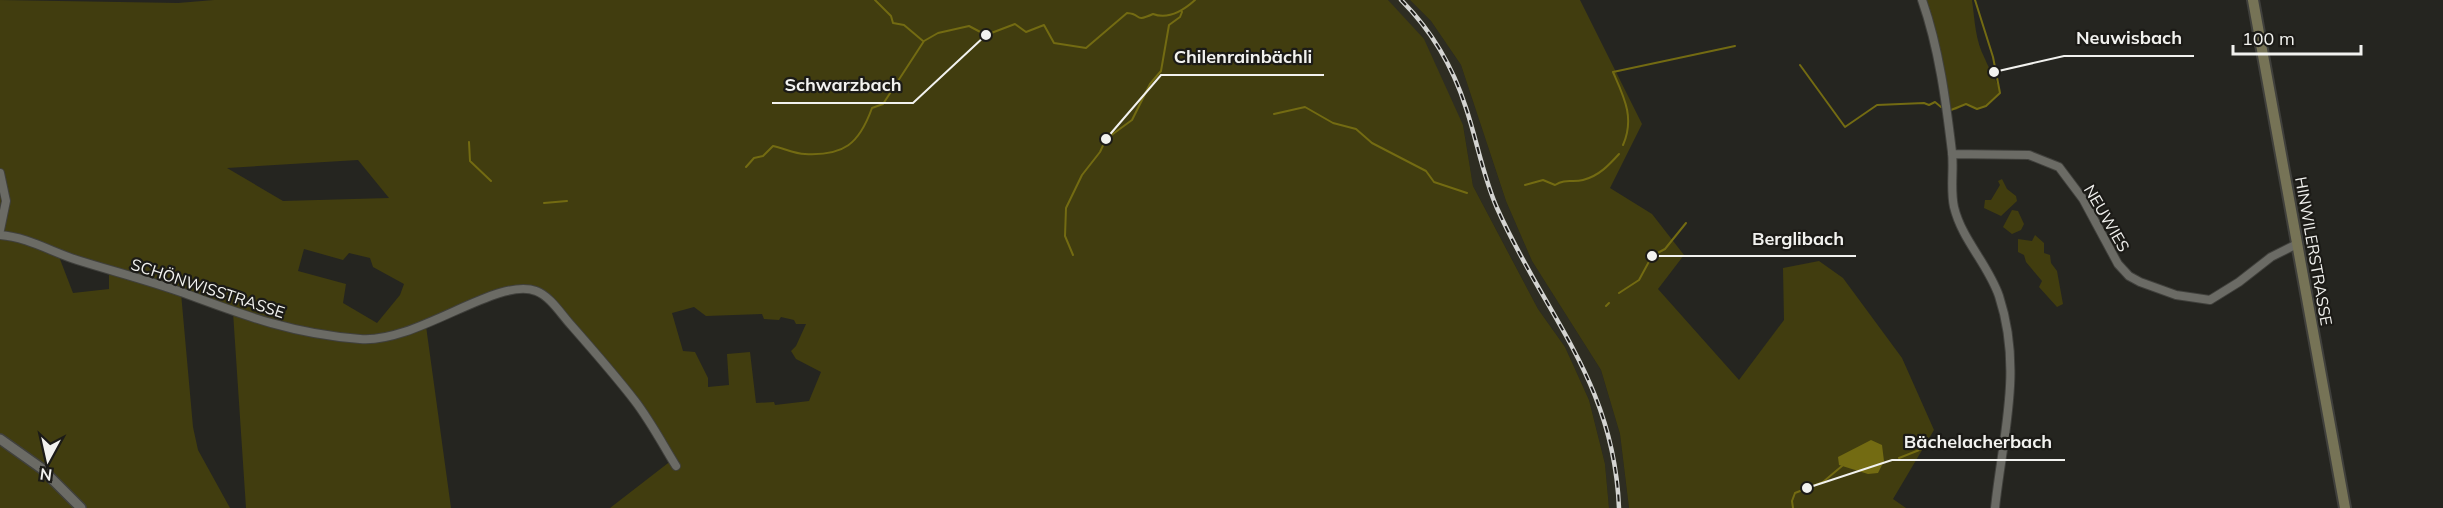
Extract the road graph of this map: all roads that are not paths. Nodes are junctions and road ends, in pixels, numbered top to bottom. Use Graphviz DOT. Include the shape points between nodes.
graph roads {
  1 [pos="1922,0"];
  2 [pos="2253,0"];
  3 [pos="1952,154"];
  4 [pos="0,172"];
  5 [pos="0,230"];
  6 [pos="0,235"];
  7 [pos="2297,244"];
  8 [pos="0,439"];
  9 [pos="676,466"];
  10 [pos="81,508"];
  11 [pos="1995,508"];
  12 [pos="2345,508"];
  1 -- 3 [label="street" via="1935,45"];
  2 -- 7 [label="main road, HINWILERSTRASSE"];
  3 -- 7 [label="street, NEUWIES" via="2023,155 2060,167 2083,199 2118,264 2140,282 2176,295 2210,300 2271,257"];
  3 -- 11 [label="street" via="1958,222 1998,292 2010,339 2012,384"];
  4 -- 5 [label="street" via="6,201"];
  6 -- 9 [label="street, SCHÖNWISSTRASSE" via="262,322 357,339 387,339 496,294 522,288 534,290 549,300 636,402"];
  7 -- 12 [label="main road, HINWILERSTRASSE"];
  8 -- 10 [label="street" via="41,468"];
}
